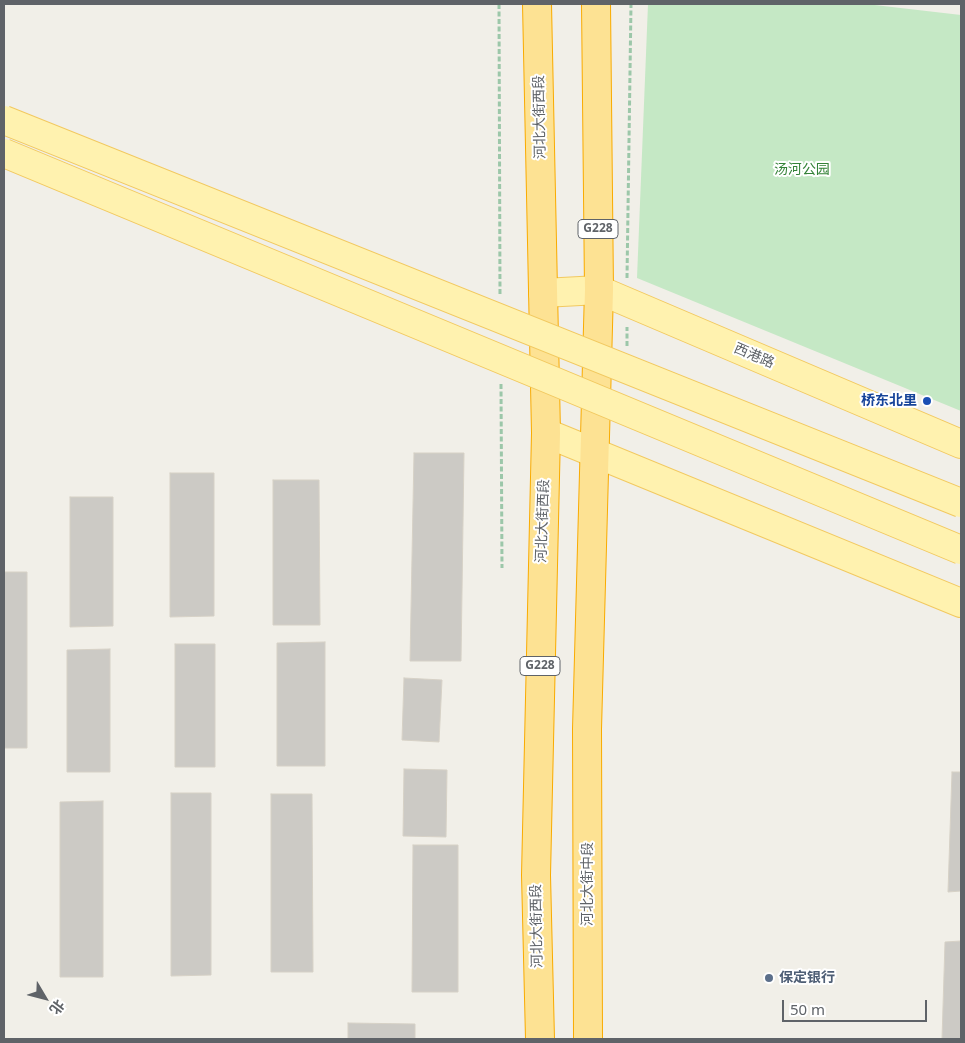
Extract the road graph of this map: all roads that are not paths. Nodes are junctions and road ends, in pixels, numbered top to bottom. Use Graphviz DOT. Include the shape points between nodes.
graph roads {
  1 [pos="537,4"];
  2 [pos="596,4"];
  3 [pos="4,120"];
  4 [pos="4,154"];
  5 [pos="599,290"];
  6 [pos="543,293"];
  7 [pos="546,434"];
  8 [pos="961,444"];
  9 [pos="594,454"];
  10 [pos="961,503"];
  11 [pos="961,550"];
  12 [pos="961,603"];
  13 [pos="540,1039"];
  14 [pos="588,1039"];
  1 -- 6 [label="highway, 河北大街西段 / G228"];
  2 -- 5 [label="highway, G228"];
  3 -- 10 [label="main road, bridge"];
  4 -- 11 [label="main road, bridge"];
  5 -- 6 [label="main road, 西港路"];
  5 -- 8 [label="main road, 西港路"];
  5 -- 9 [label="highway, G228"];
  6 -- 7 [label="highway, 河北大街西段 / G228"];
  7 -- 9 [label="main road"];
  7 -- 13 [label="highway, 河北大街西段 / G228" via="536,875"];
  9 -- 12 [label="main road"];
  9 -- 14 [label="highway, 河北大街中段 / G228" via="587,729"];
}
